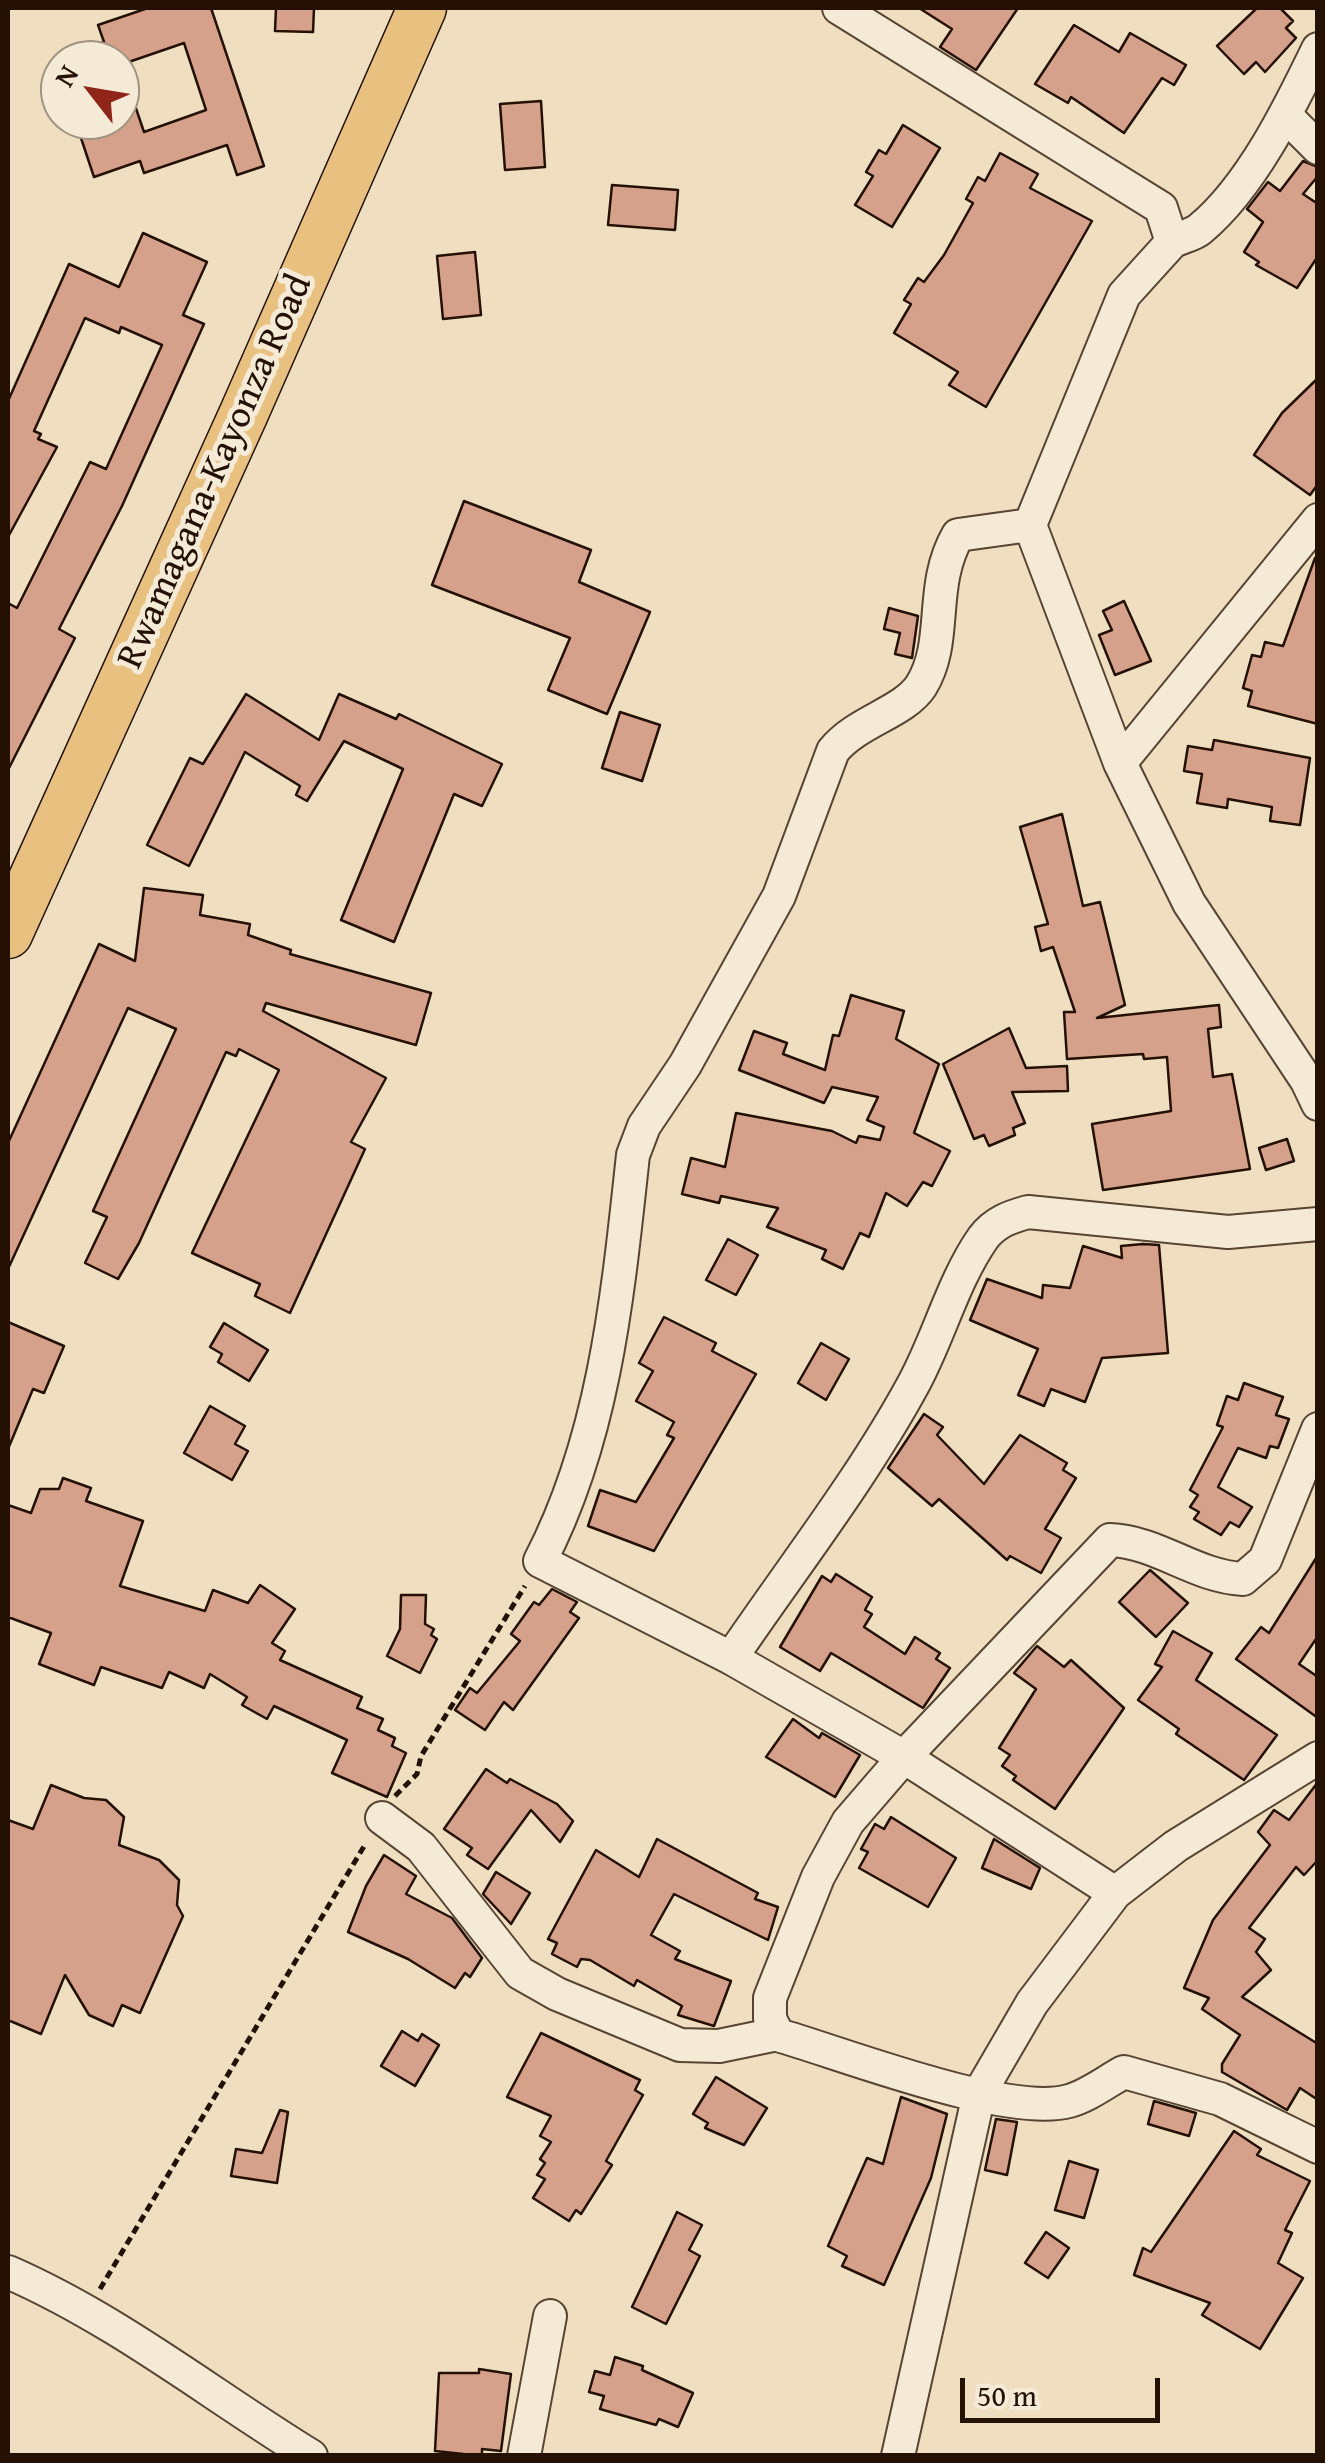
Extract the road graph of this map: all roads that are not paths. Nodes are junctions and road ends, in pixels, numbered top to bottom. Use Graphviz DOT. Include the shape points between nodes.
graph roads {
  1 [pos="422,8"];
  2 [pos="839,8"];
  3 [pos="1318,48"];
  4 [pos="1286,116"];
  5 [pos="1318,148"];
  6 [pos="1172,242"];
  7 [pos="1318,520"];
  8 [pos="1030,525"];
  9 [pos="1120,763"];
  10 [pos="8,934"];
  11 [pos="1314,1083"];
  12 [pos="1318,1224"];
  13 [pos="1318,1429"];
  14 [pos="730,1658"];
  15 [pos="904,1756"];
  16 [pos="1318,1758"];
  17 [pos="382,1818"];
  18 [pos="1114,1893"];
  19 [pos="778,2034"];
  20 [pos="979,2094"];
  21 [pos="1318,2147"];
  22 [pos="8,2272"];
  23 [pos="550,2316"];
  24 [pos="312,2456"];
  25 [pos="524,2456"];
  26 [pos="898,2456"];
  1 -- 10 [label="highway, Rwamagana-Kayonza Road"];
  2 -- 6 [label="street" via="1162,208"];
  3 -- 4 [label="street"];
  4 -- 5 [label="street"];
  4 -- 6 [label="street" via="1197,232"];
  6 -- 8 [label="street" via="1124,295"];
  7 -- 9 [label="street"];
  8 -- 9 [label="street"];
  8 -- 14 [label="street" via="958,535 939,584 935,657 919,690 848,732 834,751 779,896 633,1154 599,1400 540,1561"];
  9 -- 11 [label="street" via="1189,903"];
  12 -- 14 [label="street" via="1228,1232 1028,1212 1004,1218 973,1255 914,1383"];
  13 -- 15 [label="street" via="1265,1560 1243,1579 1213,1578 1135,1541 1110,1540"];
  14 -- 15 [label="street"];
  15 -- 18 [label="street"];
  15 -- 19 [label="street" via="848,1822 818,1877 770,1998"];
  16 -- 18 [label="street"];
  17 -- 19 [label="street" via="421,1847 520,1973 556,1994 680,2045 719,2046"];
  18 -- 20 [label="street" via="1032,2003"];
  19 -- 20 [label="street"];
  20 -- 21 [label="street" via="1070,2101 1124,2072 1220,2099"];
  20 -- 26 [label="street"];
  22 -- 24 [label="street" via="88,2309"];
  23 -- 25 [label="street"];
}
